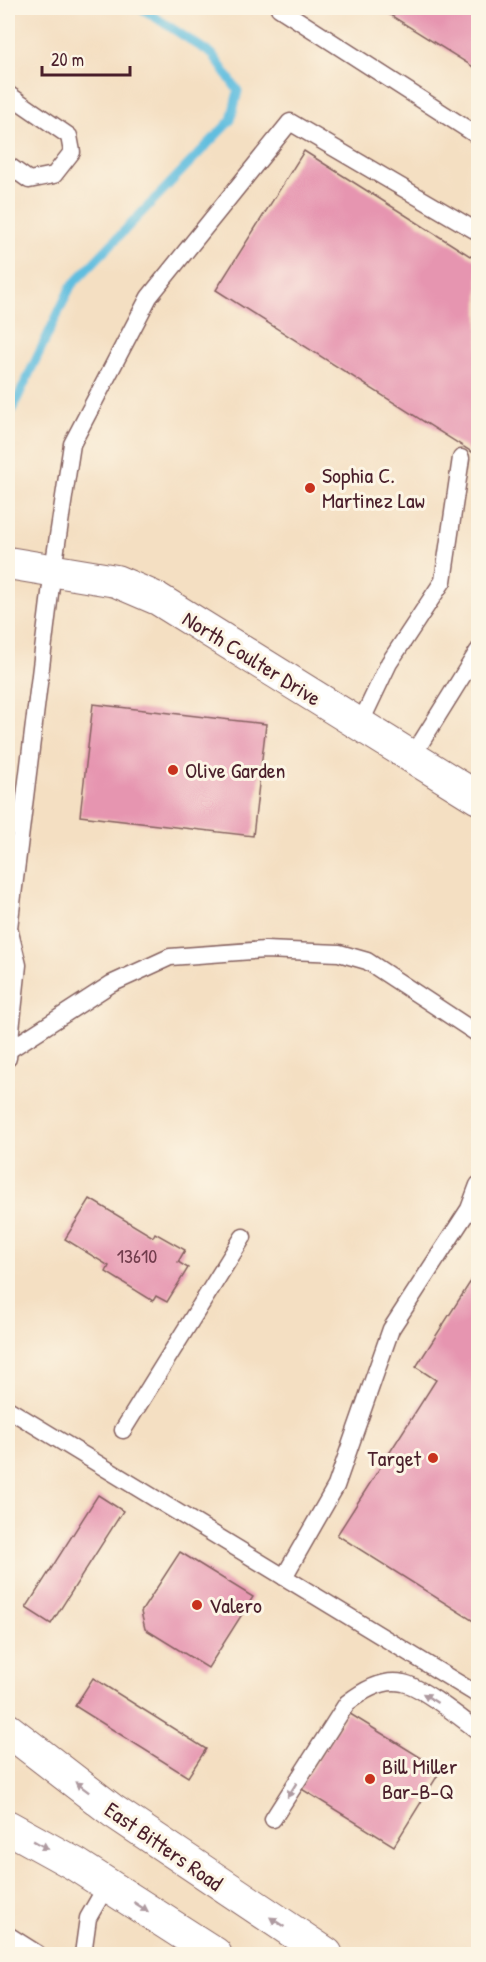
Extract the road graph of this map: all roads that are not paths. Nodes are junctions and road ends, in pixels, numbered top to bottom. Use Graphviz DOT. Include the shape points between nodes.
graph roads {
  1 [pos="279,8"];
  2 [pos="8,94"];
  3 [pos="478,136"];
  4 [pos="8,165"];
  5 [pos="478,232"];
  6 [pos="461,458"];
  7 [pos="8,563"];
  8 [pos="53,569"];
  9 [pos="478,651"];
  10 [pos="360,724"];
  11 [pos="412,757"];
  12 [pos="478,798"];
  13 [pos="478,1034"];
  14 [pos="8,1054"];
  15 [pos="478,1185"];
  16 [pos="243,1237"];
  17 [pos="8,1409"];
  18 [pos="123,1430"];
  19 [pos="284,1576"];
  20 [pos="478,1695"];
  21 [pos="8,1730"];
  22 [pos="478,1731"];
  23 [pos="273,1820"];
  24 [pos="8,1827"];
  25 [pos="107,1885"];
  26 [pos="8,1935"];
  27 [pos="38,1954"];
  28 [pos="83,1954"];
  29 [pos="215,1954"];
  30 [pos="326,1954"];
  1 -- 3 [label="lane"];
  2 -- 4 [label="lane" via="69,136 72,152 54,175 29,180"];
  5 -- 8 [label="lane" via="290,122 148,297 72,444"];
  6 -- 10 [label="lane" via="443,581 389,663"];
  7 -- 8 [label="street, North Coulter Drive"];
  8 -- 10 [label="street, North Coulter Drive" via="116,581 158,599"];
  8 -- 14 [label="lane" via="9,928 18,965"];
  9 -- 11 [label="lane"];
  10 -- 11 [label="street, North Coulter Drive"];
  11 -- 12 [label="street, North Coulter Drive"];
  13 -- 14 [label="lane" via="367,961 339,953 265,950 170,957 111,984"];
  15 -- 19 [label="lane" via="469,1209 391,1329 336,1486"];
  16 -- 18 [label="lane"];
  17 -- 19 [label="lane"];
  19 -- 20 [label="lane"];
  30 -- 21 [label="main road, East Bitters Road, one-way" via="113,1811"];
  22 -- 23 [label="lane, one-way" via="403,1683 381,1684 360,1693 347,1703"];
  24 -- 25 [label="main road, one-way"];
  25 -- 28 [label="lane" via="88,1918"];
  25 -- 29 [label="main road, one-way"];
  26 -- 27 [label="lane"];
}
